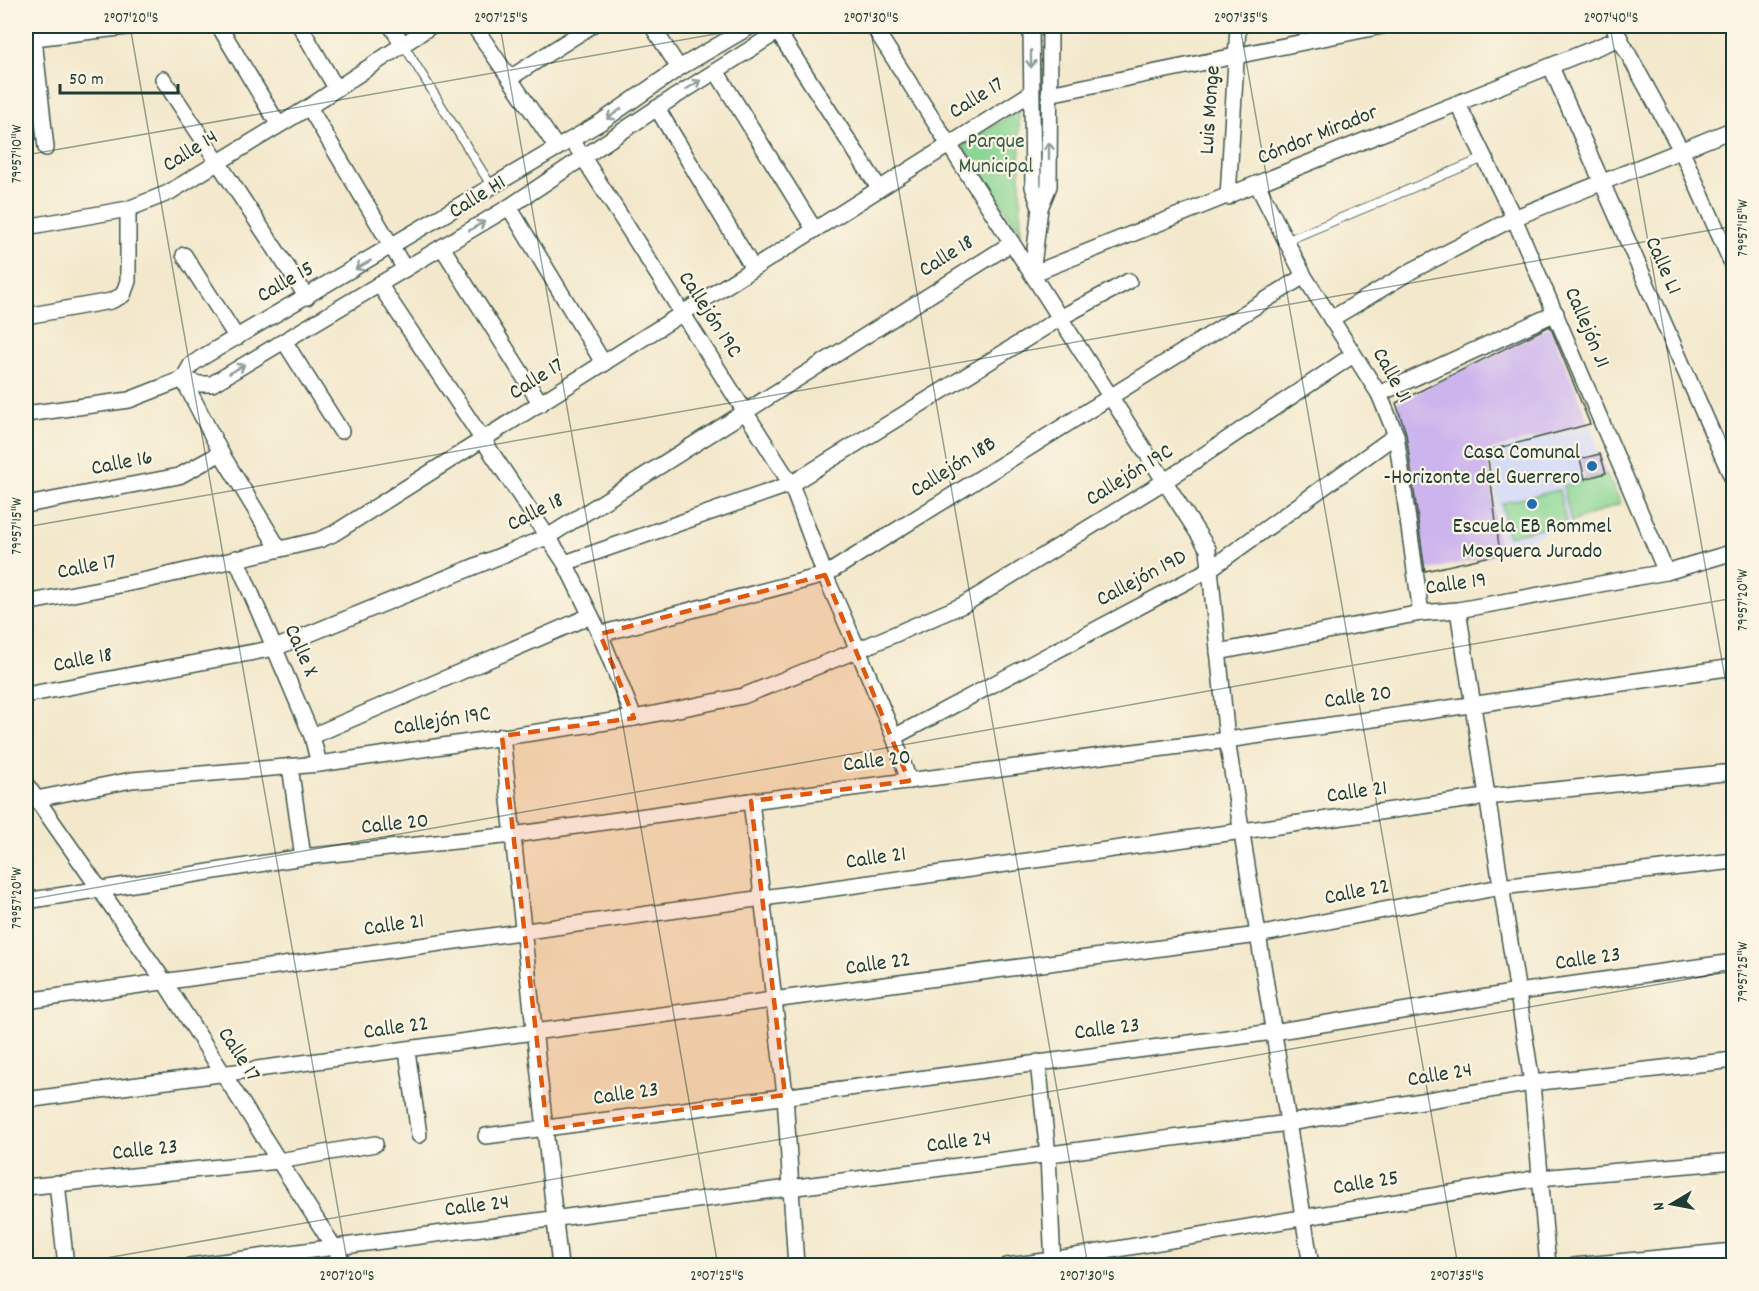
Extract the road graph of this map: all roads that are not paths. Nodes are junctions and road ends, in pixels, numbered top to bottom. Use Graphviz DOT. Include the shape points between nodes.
graph roads {
  1 [pos="135,26"];
  2 [pos="219,26"];
  3 [pos="300,26"];
  4 [pos="391,26"];
  5 [pos="431,26"];
  6 [pos="474,26"];
  7 [pos="591,26"];
  8 [pos="652,26"];
  9 [pos="873,26"];
  10 [pos="1030,26"];
  11 [pos="1050,26"];
  12 [pos="1238,26"];
  13 [pos="1382,26"];
  14 [pos="746,27"];
  15 [pos="782,29"];
  16 [pos="1617,32"];
  17 [pos="30,39"];
  18 [pos="402,43"];
  19 [pos="1238,57"];
  20 [pos="1551,67"];
  21 [pos="680,68"];
  22 [pos="716,71"];
  23 [pos="510,78"];
  24 [pos="163,79"];
  25 [pos="336,87"];
  26 [pos="1031,93"];
  27 [pos="1049,94"];
  28 [pos="1458,104"];
  29 [pos="309,107"];
  30 [pos="657,108"];
  31 [pos="278,124"];
  32 [pos="1734,129"];
  33 [pos="572,140"];
  34 [pos="948,143"];
  35 [pos="46,148"];
  36 [pos="557,148"];
  37 [pos="1682,152"];
  38 [pos="582,158"];
  39 [pos="1484,158"];
  40 [pos="217,163"];
  41 [pos="1601,183"];
  42 [pos="1257,184"];
  43 [pos="493,188"];
  44 [pos="879,188"];
  45 [pos="1228,197"];
  46 [pos="509,207"];
  47 [pos="1040,208"];
  48 [pos="128,209"];
  49 [pos="1514,218"];
  50 [pos="26,227"];
  51 [pos="814,229"];
  52 [pos="1285,242"];
  53 [pos="1012,243"];
  54 [pos="442,247"];
  55 [pos="392,248"];
  56 [pos="184,255"];
  57 [pos="753,268"];
  58 [pos="1734,268"];
  59 [pos="405,269"];
  60 [pos="1032,274"];
  61 [pos="1304,276"];
  62 [pos="1129,281"];
  63 [pos="379,284"];
  64 [pos="307,297"];
  65 [pos="1556,313"];
  66 [pos="681,314"];
  67 [pos="26,316"];
  68 [pos="1060,318"];
  69 [pos="1331,319"];
  70 [pos="237,338"];
  71 [pos="284,341"];
  72 [pos="1353,355"];
  73 [pos="603,364"];
  74 [pos="183,379"];
  75 [pos="1379,394"];
  76 [pos="1111,398"];
  77 [pos="540,404"];
  78 [pos="745,411"];
  79 [pos="26,414"];
  80 [pos="341,431"];
  81 [pos="1396,435"];
  82 [pos="484,440"];
  83 [pos="221,453"];
  84 [pos="1165,482"];
  85 [pos="1734,482"];
  86 [pos="791,484"];
  87 [pos="26,505"];
  88 [pos="549,536"];
  89 [pos="279,549"];
  90 [pos="1734,552"];
  91 [pos="236,558"];
  92 [pos="565,563"];
  93 [pos="1210,569"];
  94 [pos="1666,572"];
  95 [pos="825,575"];
  96 [pos="26,603"];
  97 [pos="1458,610"];
  98 [pos="1421,613"];
  99 [pos="590,616"];
  100 [pos="600,634"];
  101 [pos="275,648"];
  102 [pos="858,650"];
  103 [pos="1218,652"];
  104 [pos="1734,667"];
  105 [pos="26,695"];
  106 [pos="1472,705"];
  107 [pos="634,718"];
  108 [pos="312,736"];
  109 [pos="502,736"];
  110 [pos="894,737"];
  111 [pos="1227,740"];
  112 [pos="319,764"];
  113 [pos="290,766"];
  114 [pos="1734,772"];
  115 [pos="909,781"];
  116 [pos="26,784"];
  117 [pos="1486,797"];
  118 [pos="30,801"];
  119 [pos="751,801"];
  120 [pos="1241,831"];
  121 [pos="513,836"];
  122 [pos="303,857"];
  123 [pos="1734,861"];
  124 [pos="1500,887"];
  125 [pos="102,891"];
  126 [pos="762,898"];
  127 [pos="26,901"];
  128 [pos="523,931"];
  129 [pos="1258,935"];
  130 [pos="1734,962"];
  131 [pos="164,981"];
  132 [pos="1518,992"];
  133 [pos="26,1001"];
  134 [pos="774,1002"];
  135 [pos="1273,1032"];
  136 [pos="535,1034"];
  137 [pos="407,1051"];
  138 [pos="1734,1060"];
  139 [pos="1038,1062"];
  140 [pos="224,1075"];
  141 [pos="1532,1083"];
  142 [pos="785,1095"];
  143 [pos="26,1100"];
  144 [pos="1288,1123"];
  145 [pos="547,1129"];
  146 [pos="419,1135"];
  147 [pos="486,1136"];
  148 [pos="375,1144"];
  149 [pos="1048,1155"];
  150 [pos="279,1161"];
  151 [pos="1734,1161"];
  152 [pos="1539,1178"];
  153 [pos="57,1183"];
  154 [pos="791,1186"];
  155 [pos="26,1187"];
  156 [pos="1303,1217"];
  157 [pos="555,1220"];
  158 [pos="335,1248"];
  159 [pos="1734,1251"];
  160 [pos="1052,1263"];
  161 [pos="66,1266"];
  162 [pos="190,1266"];
  163 [pos="346,1266"];
  164 [pos="560,1266"];
  165 [pos="796,1266"];
  166 [pos="1007,1266"];
  167 [pos="1311,1266"];
  168 [pos="1548,1266"];
  169 [pos="1574,1266"];
  1 -- 17 [label="street"];
  2 -- 31 [label="street"];
  3 -- 25 [label="street"];
  4 -- 18 [label="street"];
  5 -- 18 [label="street, Calle 14"];
  6 -- 23 [label="street"];
  7 -- 23 [label="street"];
  8 -- 21 [label="street"];
  9 -- 34 [label="street"];
  10 -- 26 [label="street, one-way"];
  11 -- 27 [label="street"];
  12 -- 19 [label="street, Luis Monge"];
  13 -- 19 [label="street"];
  14 -- 21 [label="street"];
  15 -- 22 [label="street, Calle H1"];
  15 -- 44 [label="street"];
  16 -- 20 [label="street, Cóndor Mirador"];
  16 -- 37 [label="street"];
  17 -- 35 [label="street"];
  18 -- 25 [label="street, Calle 14"];
  18 -- 43 [label="lane"];
  19 -- 27 [label="street"];
  19 -- 45 [label="street, Luis Monge"];
  20 -- 28 [label="street, Cóndor Mirador"];
  20 -- 41 [label="street, Calle L1"];
  21 -- 33 [label="street, one-way"];
  30 -- 22 [label="street, Calle H1, one-way"];
  22 -- 51 [label="street"];
  23 -- 36 [label="street"];
  24 -- 40 [label="street"];
  25 -- 29 [label="street, Calle 14"];
  26 -- 34 [label="street, Calle 17"];
  26 -- 47 [label="street" via="1033,188"];
  47 -- 27 [label="street, one-way" via="1049,186"];
  28 -- 39 [label="street, Callejón J1"];
  28 -- 42 [label="street, Cóndor Mirador"];
  29 -- 31 [label="street, Calle 14"];
  29 -- 55 [label="street"];
  30 -- 38 [label="street, Calle H1"];
  30 -- 57 [label="street"];
  31 -- 40 [label="street, Calle 14"];
  32 -- 37 [label="street"];
  33 -- 36 [label="street"];
  33 -- 38 [label="street, Callejón 19C"];
  34 -- 44 [label="street, Calle 17"];
  34 -- 53 [label="street"];
  36 -- 43 [label="street, Calle 15"];
  37 -- 41 [label="street"];
  37 -- 58 [label="street"];
  38 -- 46 [label="street, Calle H1"];
  38 -- 66 [label="street, Callejón 19C"];
  39 -- 49 [label="street, Callejón J1"];
  39 -- 52 [label="lane"];
  40 -- 48 [label="street, Calle 14" via="168,193"];
  40 -- 64 [label="street"];
  41 -- 49 [label="street"];
  41 -- 85 [label="street, Calle L1"];
  42 -- 45 [label="street, Cóndor Mirador"];
  42 -- 52 [label="street, Calle J1"];
  43 -- 55 [label="street, Calle 15"];
  44 -- 51 [label="street, Calle 17"];
  45 -- 60 [label="street, Cóndor Mirador"];
  54 -- 46 [label="street, Calle H1, one-way"];
  46 -- 73 [label="street"];
  47 -- 60 [label="street"];
  48 -- 50 [label="street, Calle 14"];
  48 -- 67 [label="street" via="128,281 123,295 111,301"];
  49 -- 65 [label="street, Callejón J1"];
  49 -- 69 [label="street" via="1413,270"];
  51 -- 57 [label="street, Calle 17"];
  52 -- 61 [label="street, Calle J1"];
  53 -- 60 [label="street"];
  53 -- 78 [label="street, Calle 18"];
  54 -- 59 [label="street, Calle H1"];
  54 -- 77 [label="street"];
  55 -- 59 [label="street"];
  55 -- 64 [label="street, Calle 15, one-way"];
  56 -- 70 [label="street"];
  57 -- 66 [label="street, Calle 17"];
  59 -- 63 [label="street, Calle H1"];
  60 -- 68 [label="street"];
  61 -- 69 [label="street, Calle J1"];
  61 -- 76 [label="street, Callejón 18B"];
  62 -- 68 [label="street"];
  63 -- 71 [label="street, Calle H1"];
  63 -- 82 [label="street"];
  64 -- 70 [label="street, Calle 15"];
  65 -- 75 [label="street"];
  65 -- 94 [label="street, Callejón J1"];
  66 -- 73 [label="street, Calle 17"];
  66 -- 78 [label="street, Callejón 19C"];
  68 -- 76 [label="street"];
  68 -- 86 [label="street"];
  69 -- 72 [label="street, Calle J1"];
  70 -- 74 [label="street, Calle 15" via="191,365"];
  74 -- 71 [label="street, Calle H1, one-way" via="212,384"];
  71 -- 80 [label="street"];
  72 -- 75 [label="street, Calle J1"];
  72 -- 84 [label="street, Callejón 19C"];
  73 -- 77 [label="street, Calle 17"];
  74 -- 79 [label="street, Calle 15" via="129,400"];
  74 -- 83 [label="street"];
  75 -- 81 [label="street, Calle J1"];
  76 -- 84 [label="street"];
  76 -- 95 [label="street, Callejón 18B"];
  77 -- 82 [label="street, Calle 17"];
  78 -- 86 [label="street, Callejón 19C"];
  78 -- 88 [label="street, Calle 18"];
  81 -- 93 [label="street, Callejón 19D"];
  81 -- 98 [label="street, Calle J1"];
  82 -- 88 [label="street"];
  82 -- 89 [label="street, Calle 17" via="333,534"];
  83 -- 87 [label="street, Calle 16" via="179,476"];
  83 -- 89 [label="street"];
  84 -- 93 [label="street" via="1208,549"];
  84 -- 102 [label="street, Callejón 19C" via="963,605"];
  86 -- 92 [label="street"];
  86 -- 95 [label="street, Callejón 19C"];
  88 -- 92 [label="street"];
  88 -- 101 [label="street, Calle 18"];
  89 -- 91 [label="street, Calle 17"];
  90 -- 94 [label="street, Calle 19"];
  91 -- 96 [label="street, Calle 17"];
  91 -- 101 [label="street, Calle X"];
  92 -- 99 [label="street"];
  93 -- 103 [label="street"];
  93 -- 110 [label="street, Callejón 19D"];
  94 -- 97 [label="street, Calle 19"];
  95 -- 100 [label="street, Callejón 18B"];
  95 -- 102 [label="street, Callejón 19C"];
  97 -- 98 [label="street, Calle 19"];
  97 -- 106 [label="street"];
  98 -- 103 [label="street, Calle 19"];
  99 -- 100 [label="street"];
  99 -- 108 [label="street"];
  100 -- 107 [label="street"];
  101 -- 105 [label="street, Calle 18"];
  101 -- 108 [label="street, Calle X"];
  102 -- 107 [label="street, Callejón 19C" via="743,696"];
  102 -- 110 [label="street"];
  103 -- 111 [label="street"];
  104 -- 106 [label="street, Calle 20"];
  106 -- 111 [label="street, Calle 20"];
  106 -- 117 [label="street"];
  107 -- 109 [label="street, Callejón 19C"];
  108 -- 112 [label="street, Calle X"];
  109 -- 112 [label="street, Callejón 19C"];
  109 -- 121 [label="street"];
  110 -- 115 [label="street"];
  111 -- 115 [label="street, Calle 20"];
  111 -- 120 [label="street"];
  112 -- 113 [label="street, Callejón 19C"];
  113 -- 118 [label="street, Callejón 19C" via="132,780"];
  113 -- 122 [label="street"];
  114 -- 117 [label="street, Calle 21"];
  115 -- 119 [label="street, Calle 20"];
  116 -- 118 [label="street, Calle 17"];
  117 -- 120 [label="street, Calle 21"];
  117 -- 124 [label="street"];
  118 -- 125 [label="street, Calle 17"];
  119 -- 121 [label="street, Calle 20"];
  119 -- 126 [label="street"];
  120 -- 126 [label="street, Calle 21"];
  120 -- 129 [label="street"];
  121 -- 122 [label="street, Calle 20"];
  121 -- 128 [label="street"];
  122 -- 125 [label="street, Calle 20"];
  123 -- 124 [label="street, Calle 22"];
  124 -- 129 [label="street, Calle 22"];
  124 -- 132 [label="street"];
  125 -- 127 [label="street, Calle 20"];
  125 -- 131 [label="street, Calle 17"];
  126 -- 128 [label="street, Calle 21"];
  126 -- 134 [label="street"];
  128 -- 131 [label="street, Calle 21"];
  128 -- 136 [label="street"];
  129 -- 134 [label="street, Calle 22"];
  129 -- 135 [label="street"];
  130 -- 132 [label="street, Calle 23"];
  131 -- 133 [label="street, Calle 21"];
  131 -- 140 [label="street, Calle 17"];
  132 -- 135 [label="street, Calle 23"];
  132 -- 141 [label="street"];
  134 -- 136 [label="street, Calle 22"];
  134 -- 142 [label="street"];
  135 -- 139 [label="street, Calle 23"];
  135 -- 144 [label="street"];
  136 -- 137 [label="street, Calle 22"];
  136 -- 145 [label="street"];
  137 -- 140 [label="street, Calle 22"];
  137 -- 146 [label="street"];
  138 -- 141 [label="street, Calle 24"];
  139 -- 142 [label="street, Calle 23"];
  139 -- 149 [label="street"];
  140 -- 143 [label="street, Calle 22"];
  140 -- 150 [label="street, Calle 17"];
  141 -- 144 [label="street, Calle 24"];
  141 -- 152 [label="street"];
  142 -- 145 [label="street, Calle 23"];
  142 -- 154 [label="street"];
  144 -- 149 [label="street, Calle 24"];
  144 -- 156 [label="street"];
  145 -- 147 [label="street, Calle 23"];
  145 -- 157 [label="street"];
  148 -- 150 [label="street, Calle 23"];
  149 -- 154 [label="street, Calle 24"];
  149 -- 160 [label="street"];
  150 -- 153 [label="street, Calle 23"];
  150 -- 158 [label="street, Calle 17"];
  151 -- 152 [label="street, Calle 25"];
  152 -- 156 [label="street, Calle 25"];
  152 -- 168 [label="street"];
  153 -- 155 [label="street, Calle 23"];
  153 -- 161 [label="street"];
  154 -- 157 [label="street, Calle 24"];
  154 -- 165 [label="street"];
  156 -- 160 [label="street, Calle 25"];
  156 -- 167 [label="street"];
  157 -- 158 [label="street, Calle 24"];
  157 -- 164 [label="street"];
  158 -- 162 [label="street, Calle 24"];
  158 -- 163 [label="street, Calle 17"];
  159 -- 169 [label="street"];
  160 -- 166 [label="street, Calle 25"];
}
